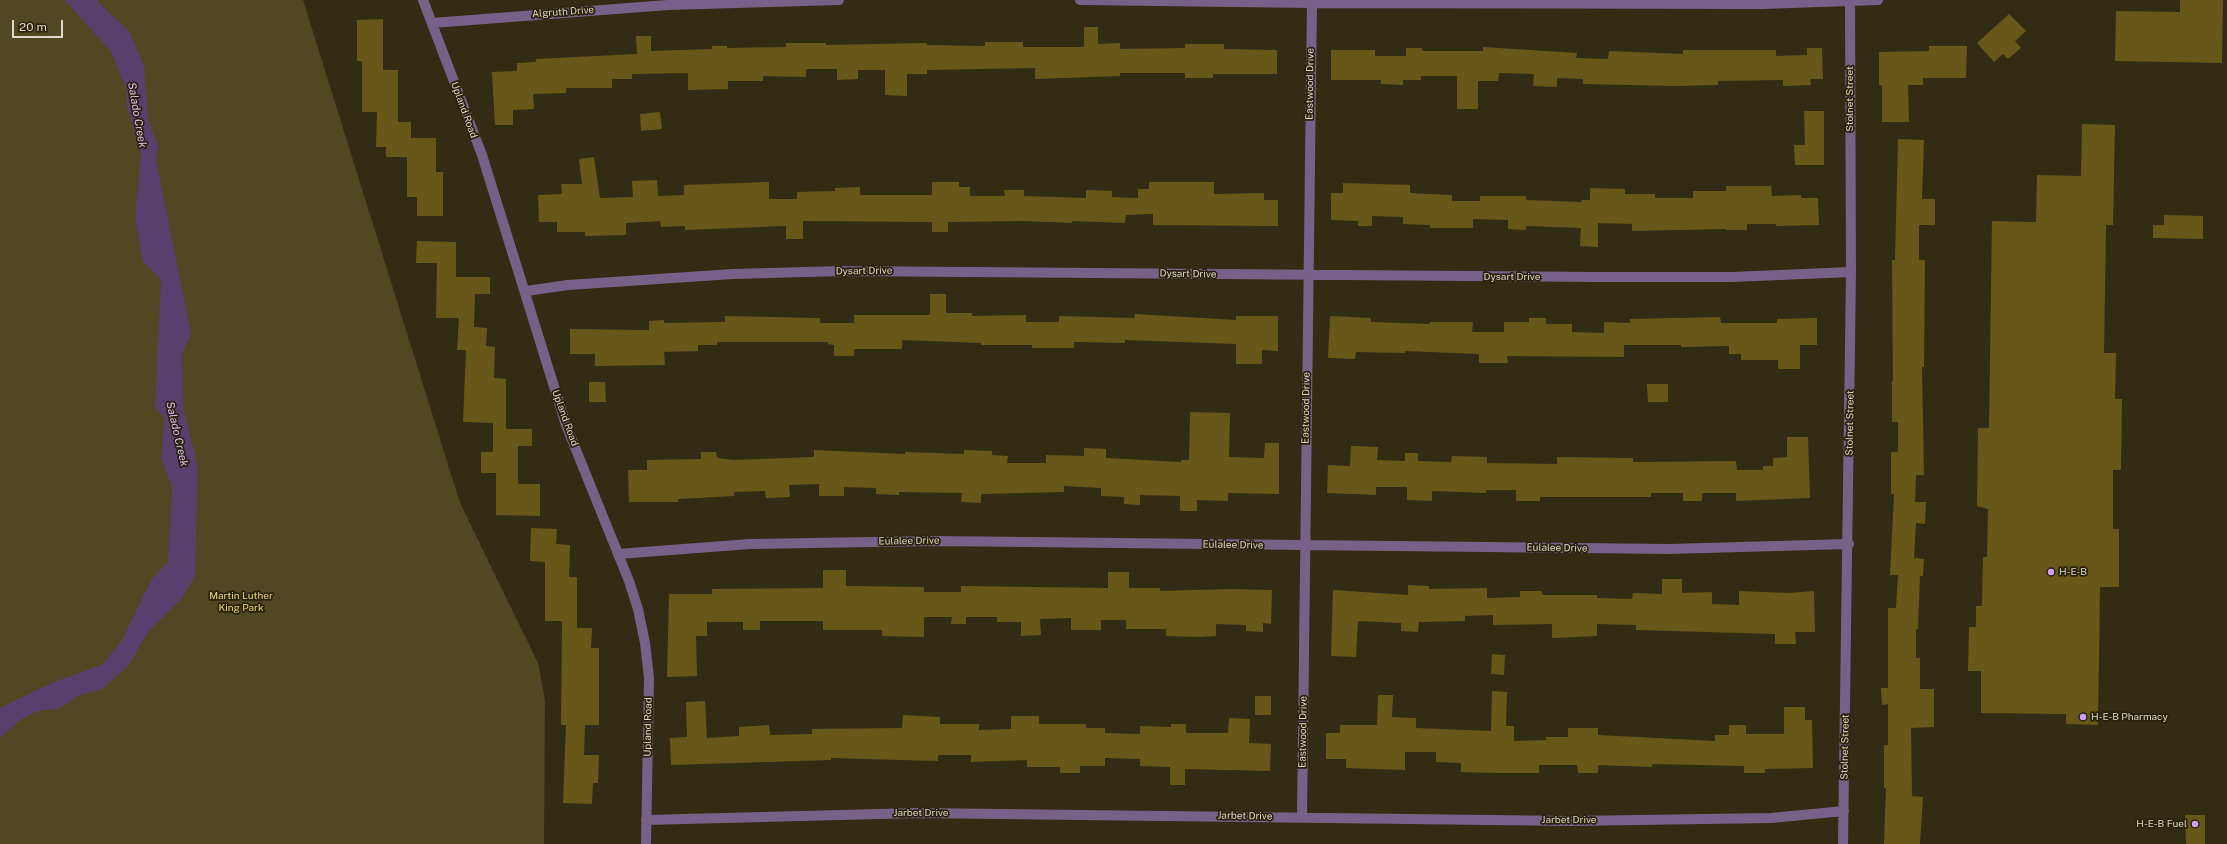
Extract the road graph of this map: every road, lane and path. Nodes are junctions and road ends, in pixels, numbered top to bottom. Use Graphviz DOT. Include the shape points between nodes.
graph roads {
  1 [pos="423,0"];
  2 [pos="839,0"];
  3 [pos="1080,0"];
  4 [pos="1878,0"];
  5 [pos="1312,2"];
  6 [pos="1850,2"];
  7 [pos="432,23"];
  8 [pos="1851,272"];
  9 [pos="1307,276"];
  10 [pos="526,291"];
  11 [pos="1849,544"];
  12 [pos="1304,546"];
  13 [pos="618,554"];
  14 [pos="1844,811"];
  15 [pos="1302,816"];
  16 [pos="646,820"];
  17 [pos="646,844"];
  18 [pos="1843,844"];
  1 -- 7 [label="street, Upland Road"];
  2 -- 7 [label="street, Algruth Drive" via="668,5"];
  3 -- 5 [label="street"];
  4 -- 6 [label="street"];
  5 -- 6 [label="street"];
  5 -- 9 [label="street, Eastwood Drive"];
  6 -- 8 [label="street, Stolnet Street"];
  7 -- 10 [label="street, Upland Road" via="482,155"];
  8 -- 9 [label="street, Dysart Drive" via="1717,277"];
  8 -- 11 [label="street, Stolnet Street"];
  9 -- 10 [label="street, Dysart Drive" via="940,270 826,271 732,274 568,285"];
  9 -- 12 [label="street, Eastwood Drive"];
  10 -- 13 [label="street, Upland Road" via="566,425"];
  11 -- 12 [label="street, Eulalee Drive" via="1669,549"];
  11 -- 14 [label="street, Stolnet Street"];
  12 -- 13 [label="street, Eulalee Drive" via="936,541 750,544"];
  12 -- 15 [label="street, Eastwood Drive"];
  13 -- 16 [label="street, Upland Road" via="638,609 649,678"];
  14 -- 15 [label="street, Jarbet Drive" via="1771,818 1571,821"];
  14 -- 18 [label="street, Stolnet Street"];
  15 -- 16 [label="street, Jarbet Drive" via="918,813"];
  16 -- 17 [label="street, Upland Road"];
}
